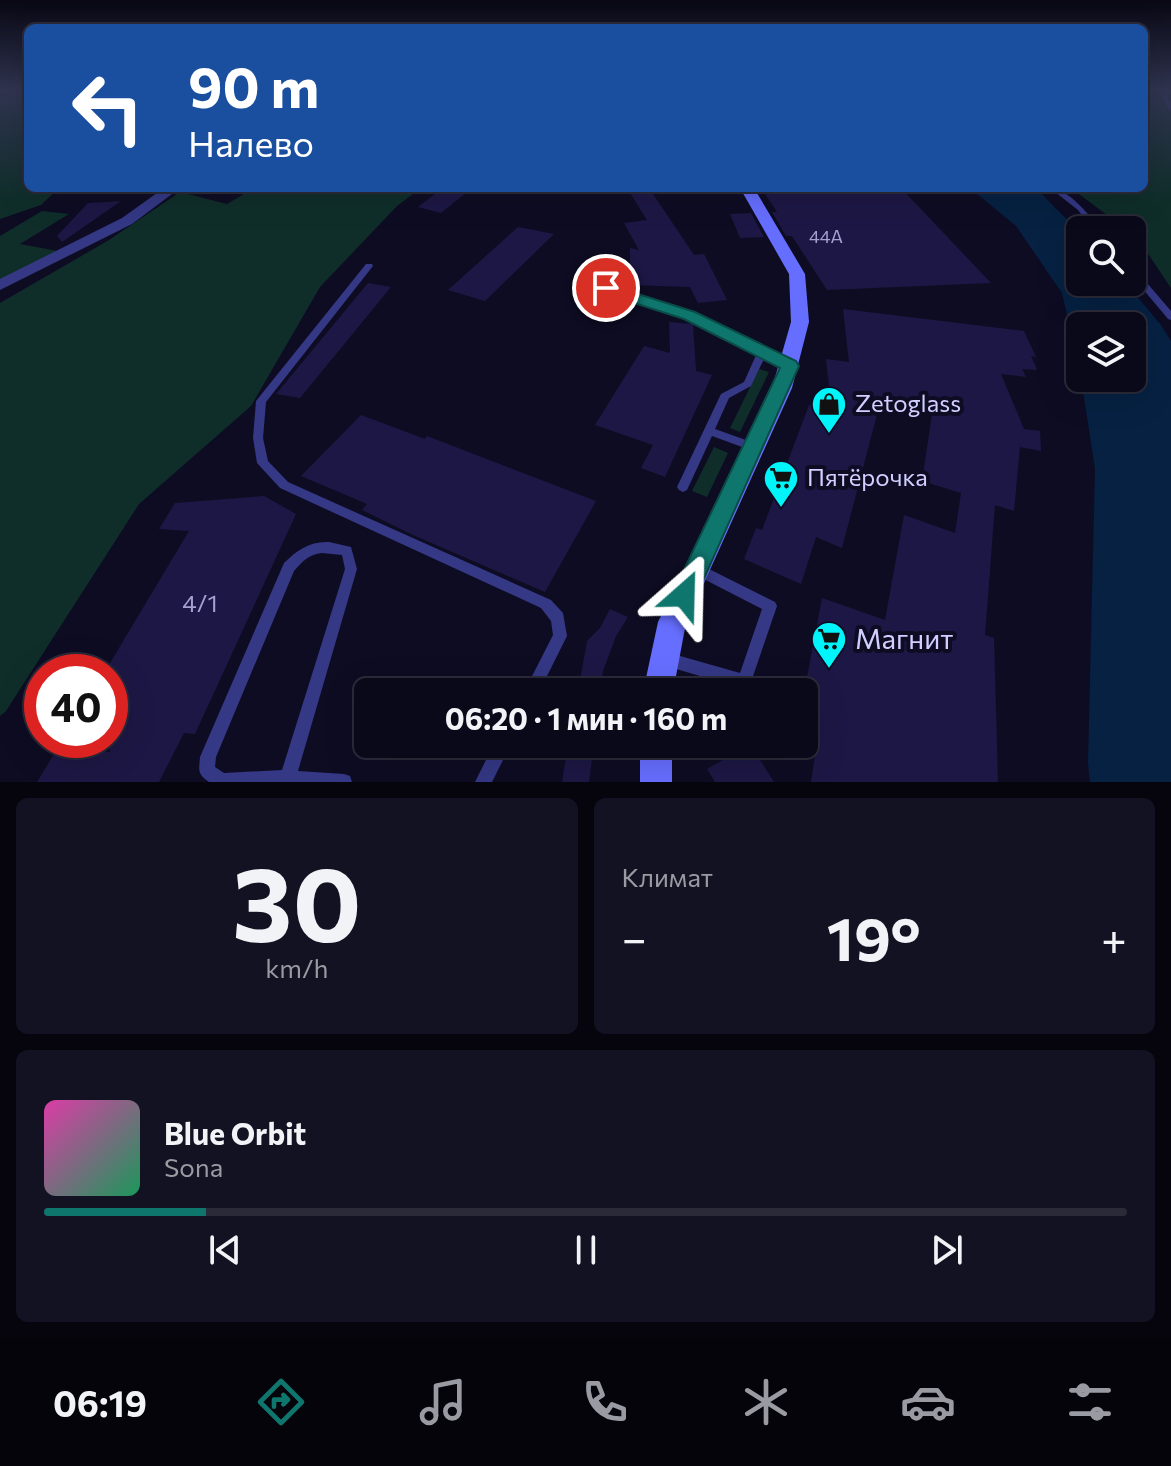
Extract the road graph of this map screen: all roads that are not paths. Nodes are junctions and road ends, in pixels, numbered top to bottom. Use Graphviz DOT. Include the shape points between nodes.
graph roads {
  1 [pos="167,192"];
  2 [pos="749,192"];
  3 [pos="1058,192"];
  4 [pos="1086,216"];
  5 [pos="369,266"];
  6 [pos="0,285"];
  7 [pos="606,288"];
  8 [pos="1146,288"];
  9 [pos="1171,317"];
  10 [pos="763,351"];
  11 [pos="790,366"];
  12 [pos="710,431"];
  13 [pos="753,447"];
  14 [pos="683,487"];
  15 [pos="697,569"];
  16 [pos="664,658"];
  17 [pos="538,678"];
  18 [pos="660,678"];
  19 [pos="496,758"];
  20 [pos="656,758"];
  21 [pos="288,778"];
  22 [pos="344,782"];
  23 [pos="483,782"];
  24 [pos="656,782"];
  1 -- 6 [label="street" via="127,221"];
  2 -- 11 [label="street" via="797,274 800,322"];
  3 -- 4 [label="lane"];
  5 -- 17 [label="lane" via="261,401 258,438 263,463 284,485 546,604 558,618 560,636"];
  7 -- 10 [label="lane" via="690,315"];
  8 -- 9 [label="lane"];
  10 -- 11 [label="lane"];
  10 -- 12 [label="lane" via="748,384 725,396"];
  11 -- 13 [label="street"];
  12 -- 13 [label="lane"];
  12 -- 14 [label="lane"];
  13 -- 15 [label="street"];
  15 -- 16 [label="street" via="672,622"];
  15 -- 16 [label="lane" via="770,606 744,682"];
  16 -- 18 [label="street"];
  19 -- 23 [label="lane"];
  20 -- 24 [label="street"];
  21 -- 21 [label="lane" via="351,569 347,551 306,550 289,567 208,757 207,771 222,781"];
  21 -- 22 [label="lane"];
}
